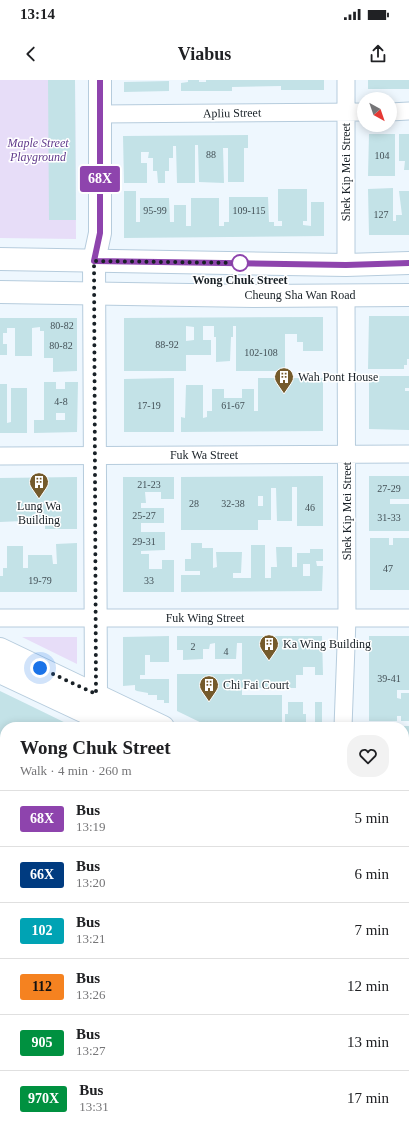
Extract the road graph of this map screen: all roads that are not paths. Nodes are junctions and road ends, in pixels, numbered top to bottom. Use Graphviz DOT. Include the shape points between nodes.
graph roads {
  1 [pos="100,80"];
  2 [pos="346,80"];
  3 [pos="346,112"];
  4 [pos="357,112"];
  5 [pos="397,112"];
  6 [pos="409,112"];
  7 [pos="100,114"];
  8 [pos="0,259"];
  9 [pos="94,261"];
  10 [pos="409,263"];
  11 [pos="346,265"];
  12 [pos="0,292"];
  13 [pos="95,294"];
  14 [pos="346,295"];
  15 [pos="409,295"];
  16 [pos="95,454"];
  17 [pos="409,454"];
  18 [pos="347,455"];
  19 [pos="0,456"];
  20 [pos="0,618"];
  21 [pos="96,618"];
  22 [pos="409,618"];
  23 [pos="348,619"];
  24 [pos="0,649"];
  25 [pos="0,672"];
  26 [pos="96,694"];
  27 [pos="105,722"];
  28 [pos="153,722"];
  29 [pos="343,722"];
  1 -- 7 [label="main road"];
  2 -- 3 [label="street, Shek Kip Mei Street"];
  3 -- 4 [label="street, Apliu Street"];
  3 -- 7 [label="street, Apliu Street"];
  3 -- 11 [label="street, Shek Kip Mei Street"];
  5 -- 6 [label="street"];
  7 -- 9 [label="main road" via="100,233"];
  8 -- 9 [label="main road"];
  9 -- 11 [label="main road"];
  9 -- 13 [label="main road"];
  10 -- 11 [label="main road"];
  12 -- 13 [label="main road, Cheung Sha Wan Road"];
  13 -- 14 [label="main road, Cheung Sha Wan Road"];
  13 -- 16 [label="main road"];
  14 -- 15 [label="main road, Cheung Sha Wan Road"];
  14 -- 18 [label="street, Shek Kip Mei Street"];
  16 -- 18 [label="street, Fuk Wa Street"];
  16 -- 19 [label="street, Fuk Wa Street"];
  16 -- 21 [label="main road"];
  17 -- 18 [label="street, Fuk Wa Street"];
  18 -- 23 [label="street, Shek Kip Mei Street"];
  20 -- 21 [label="street, Fuk Wing Street"];
  21 -- 23 [label="street, Fuk Wing Street"];
  21 -- 26 [label="main road"];
  22 -- 23 [label="street, Fuk Wing Street"];
  23 -- 29 [label="street, Shek Kip Mei Street"];
  24 -- 26 [label="main road"];
  25 -- 27 [label="main road"];
  26 -- 28 [label="main road"];
}
